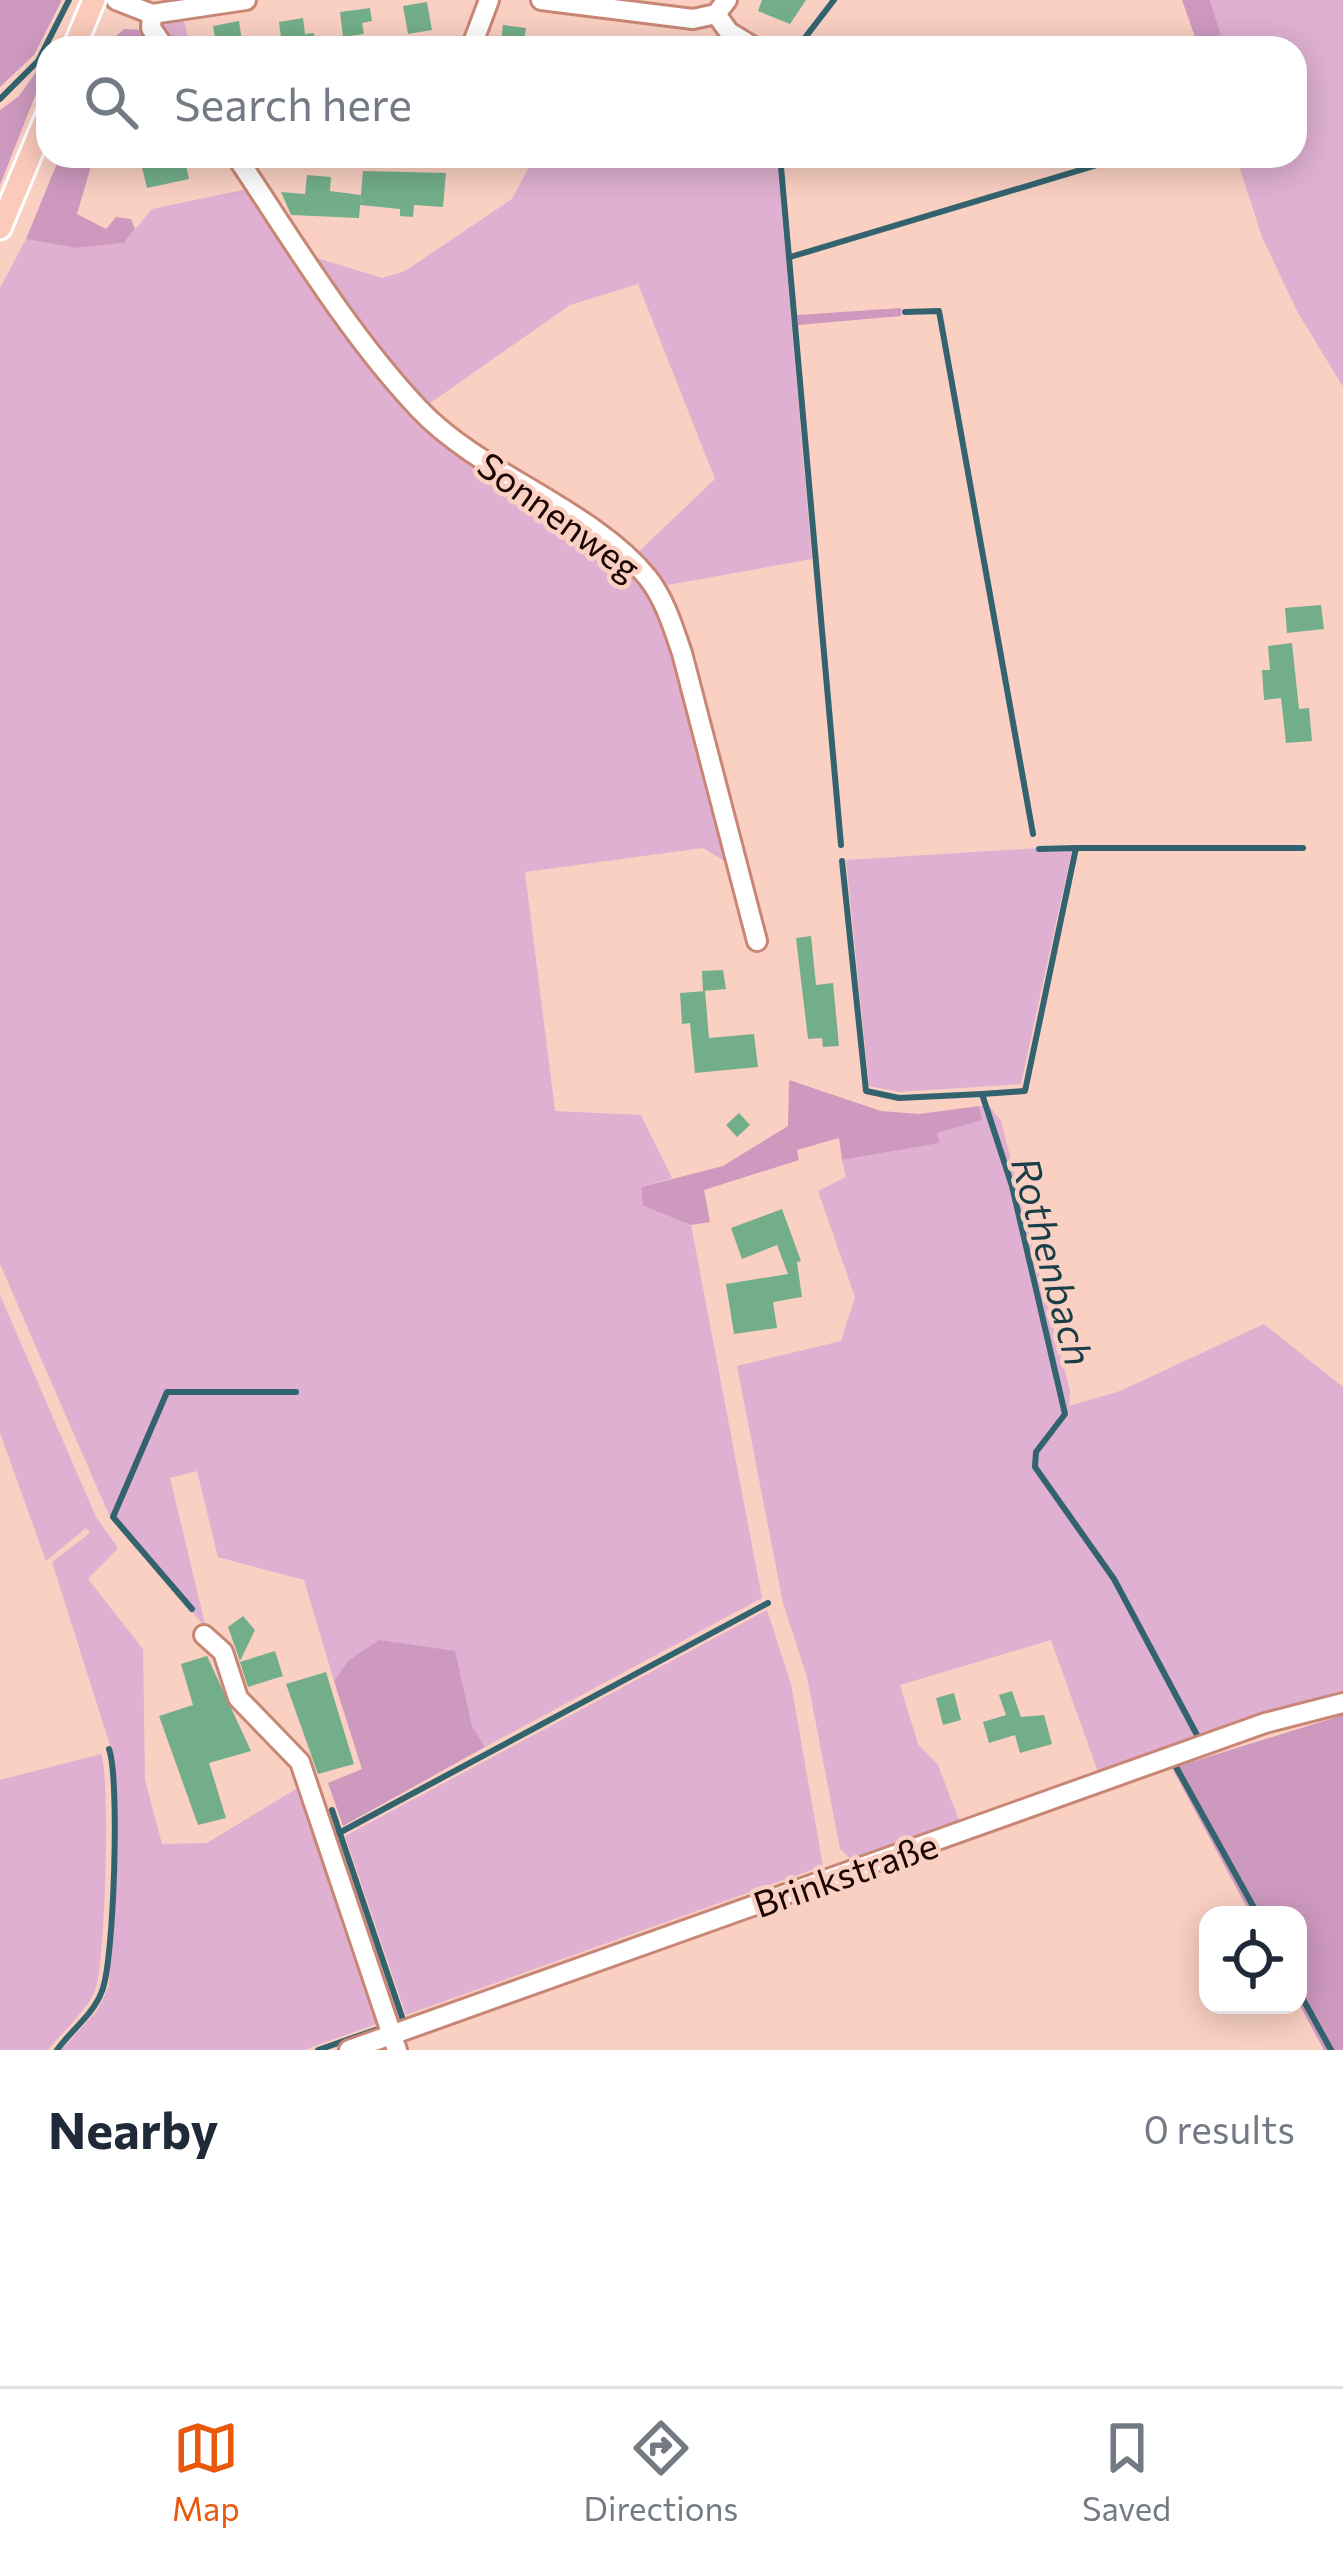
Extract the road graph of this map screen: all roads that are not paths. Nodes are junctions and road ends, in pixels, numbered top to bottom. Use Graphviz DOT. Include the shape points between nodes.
graph roads {
  1 [pos="94,0"];
  2 [pos="116,0"];
  3 [pos="246,0"];
  4 [pos="489,0"];
  5 [pos="541,0"];
  6 [pos="722,7"];
  7 [pos="152,14"];
  8 [pos="79,36"];
  9 [pos="157,36"];
  10 [pos="476,36"];
  11 [pos="736,36"];
  12 [pos="36,141"];
  13 [pos="244,168"];
  14 [pos="0,228"];
  15 [pos="757,941"];
  16 [pos="204,1635"];
  17 [pos="1343,1703"];
  18 [pos="395,2042"];
  19 [pos="349,2050"];
  1 -- 8 [label="main road"];
  2 -- 7 [label="street"];
  3 -- 7 [label="street"];
  4 -- 10 [label="street"];
  5 -- 6 [label="street" via="670,19"];
  6 -- 11 [label="street"];
  7 -- 9 [label="street"];
  12 -- 14 [label="main road"];
  13 -- 15 [label="street, Sonnenweg" via="421,411 647,577 682,653"];
  16 -- 18 [label="street" via="223,1652 238,1698 300,1762"];
  17 -- 18 [label="street, Brinkstraße" via="1265,1723"];
  18 -- 19 [label="street, Brinkstraße"];
}
